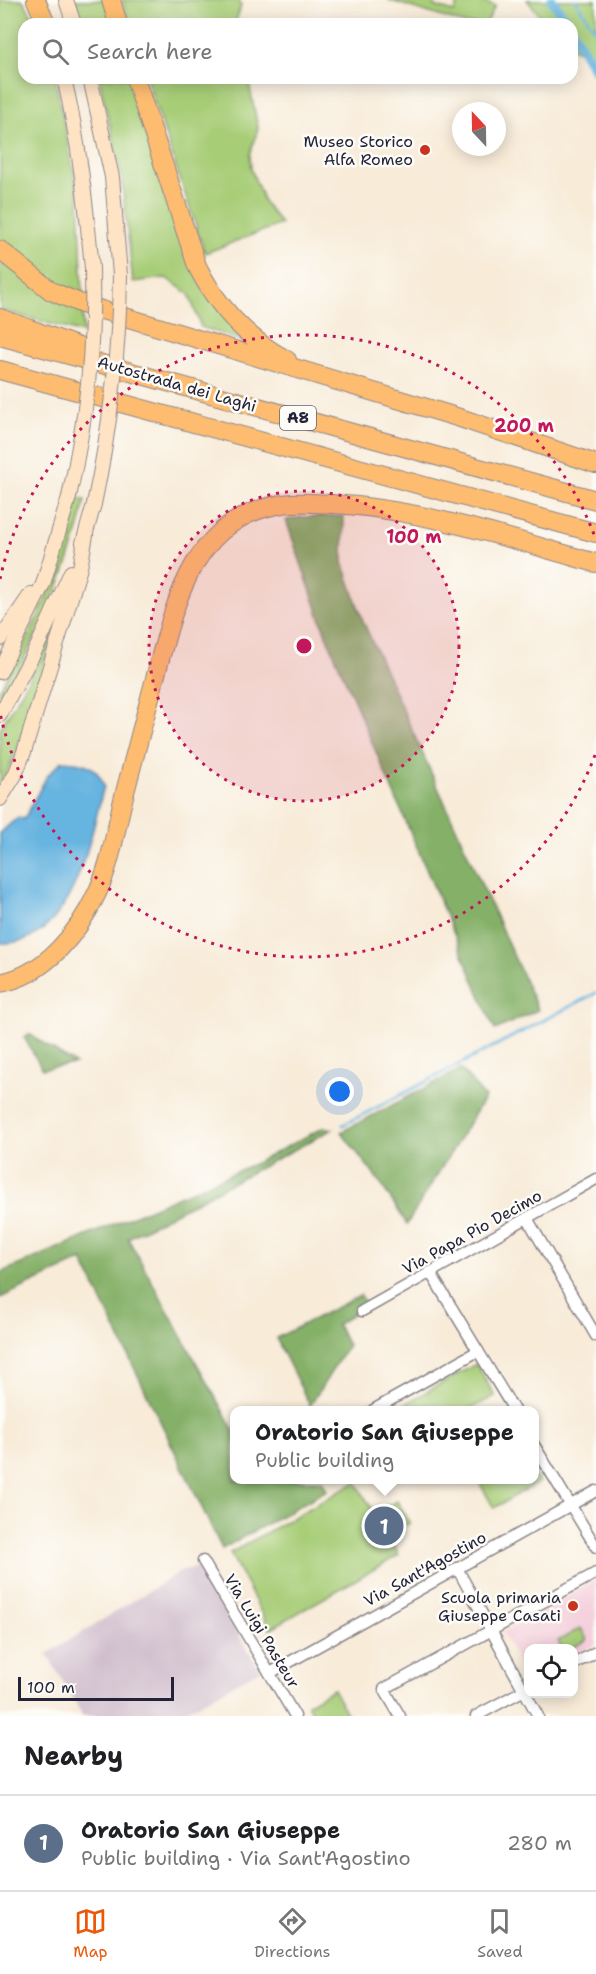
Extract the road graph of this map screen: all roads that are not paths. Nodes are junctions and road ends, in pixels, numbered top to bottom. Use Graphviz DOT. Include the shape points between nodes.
graph roads {
  1 [pos="36,0"];
  2 [pos="42,0"];
  3 [pos="66,0"];
  4 [pos="111,0"];
  5 [pos="45,18"];
  6 [pos="46,18"];
  7 [pos="72,18"];
  8 [pos="116,18"];
  9 [pos="65,84"];
  10 [pos="91,84"];
  11 [pos="137,84"];
  12 [pos="0,250"];
  13 [pos="0,318"];
  14 [pos="0,336"];
  15 [pos="0,370"];
  16 [pos="149,376"];
  17 [pos="359,387"];
  18 [pos="596,464"];
  19 [pos="596,500"];
  20 [pos="60,529"];
  21 [pos="596,533"];
  22 [pos="86,535"];
  23 [pos="596,563"];
  24 [pos="0,639"];
  25 [pos="0,672"];
  26 [pos="0,715"];
  27 [pos="0,799"];
  28 [pos="0,983"];
  29 [pos="596,1179"];
  30 [pos="527,1218"];
  31 [pos="430,1272"];
  32 [pos="362,1311"];
  33 [pos="596,1336"];
  34 [pos="478,1351"];
  35 [pos="380,1406"];
  36 [pos="512,1406"];
  37 [pos="539,1453"];
  38 [pos="596,1491"];
  39 [pos="570,1505"];
  40 [pos="596,1547"];
  41 [pos="203,1561"];
  42 [pos="457,1568"];
  43 [pos="596,1573"];
  44 [pos="493,1631"];
  45 [pos="596,1652"];
  46 [pos="578,1661"];
  47 [pos="270,1673"];
  48 [pos="524,1686"];
  49 [pos="524,1691"];
  50 [pos="530,1698"];
  51 [pos="295,1716"];
  52 [pos="400,1716"];
  53 [pos="476,1716"];
  54 [pos="538,1716"];
  1 -- 5 [label="highway"];
  2 -- 6 [label="main road"];
  3 -- 7 [label="main road"];
  4 -- 8 [label="highway"];
  9 -- 20 [label="main road, bridge" via="84,185 93,331 88,400"];
  10 -- 22 [label="main road, bridge" via="112,177 120,275 113,408"];
  11 -- 17 [label="highway" via="197,266 219,304 267,350"];
  12 -- 17 [label="highway" via="51,291 82,304"];
  13 -- 16 [label="highway"];
  14 -- 16 [label="highway, Autostrada dei Laghi / A8"];
  15 -- 21 [label="highway, Autostrada dei Laghi / A8"];
  16 -- 19 [label="highway, Autostrada dei Laghi / A8"];
  17 -- 18 [label="highway"];
  20 -- 24 [label="main road" via="29,597"];
  20 -- 25 [label="main road" via="43,584"];
  22 -- 26 [label="main road" via="38,645"];
  22 -- 27 [label="main road" via="80,568 24,752"];
  23 -- 28 [label="highway" via="453,523 358,505 274,505 227,525 192,567 173,613 98,891 73,934 44,963"];
  29 -- 30 [label="street, Via Papa Pio Decimo"];
  30 -- 31 [label="street, Via Papa Pio Decimo"];
  30 -- 33 [label="street"];
  31 -- 32 [label="street, Via Papa Pio Decimo"];
  31 -- 34 [label="street"];
  34 -- 35 [label="street"];
  34 -- 36 [label="street"];
  37 -- 39 [label="street"];
  38 -- 39 [label="street, Via Sant'Agostino"];
  39 -- 40 [label="street"];
  39 -- 42 [label="street, Via Sant'Agostino"];
  41 -- 47 [label="street, Via Luigi Pasteur"];
  42 -- 44 [label="street"];
  42 -- 47 [label="street, Via Sant'Agostino"];
  43 -- 44 [label="street"];
  44 -- 48 [label="street"];
  44 -- 52 [label="street" via="384,1689"];
  45 -- 46 [label="street"];
  47 -- 51 [label="street, Via Luigi Pasteur"];
  49 -- 53 [label="street"];
  50 -- 54 [label="street"];
}
